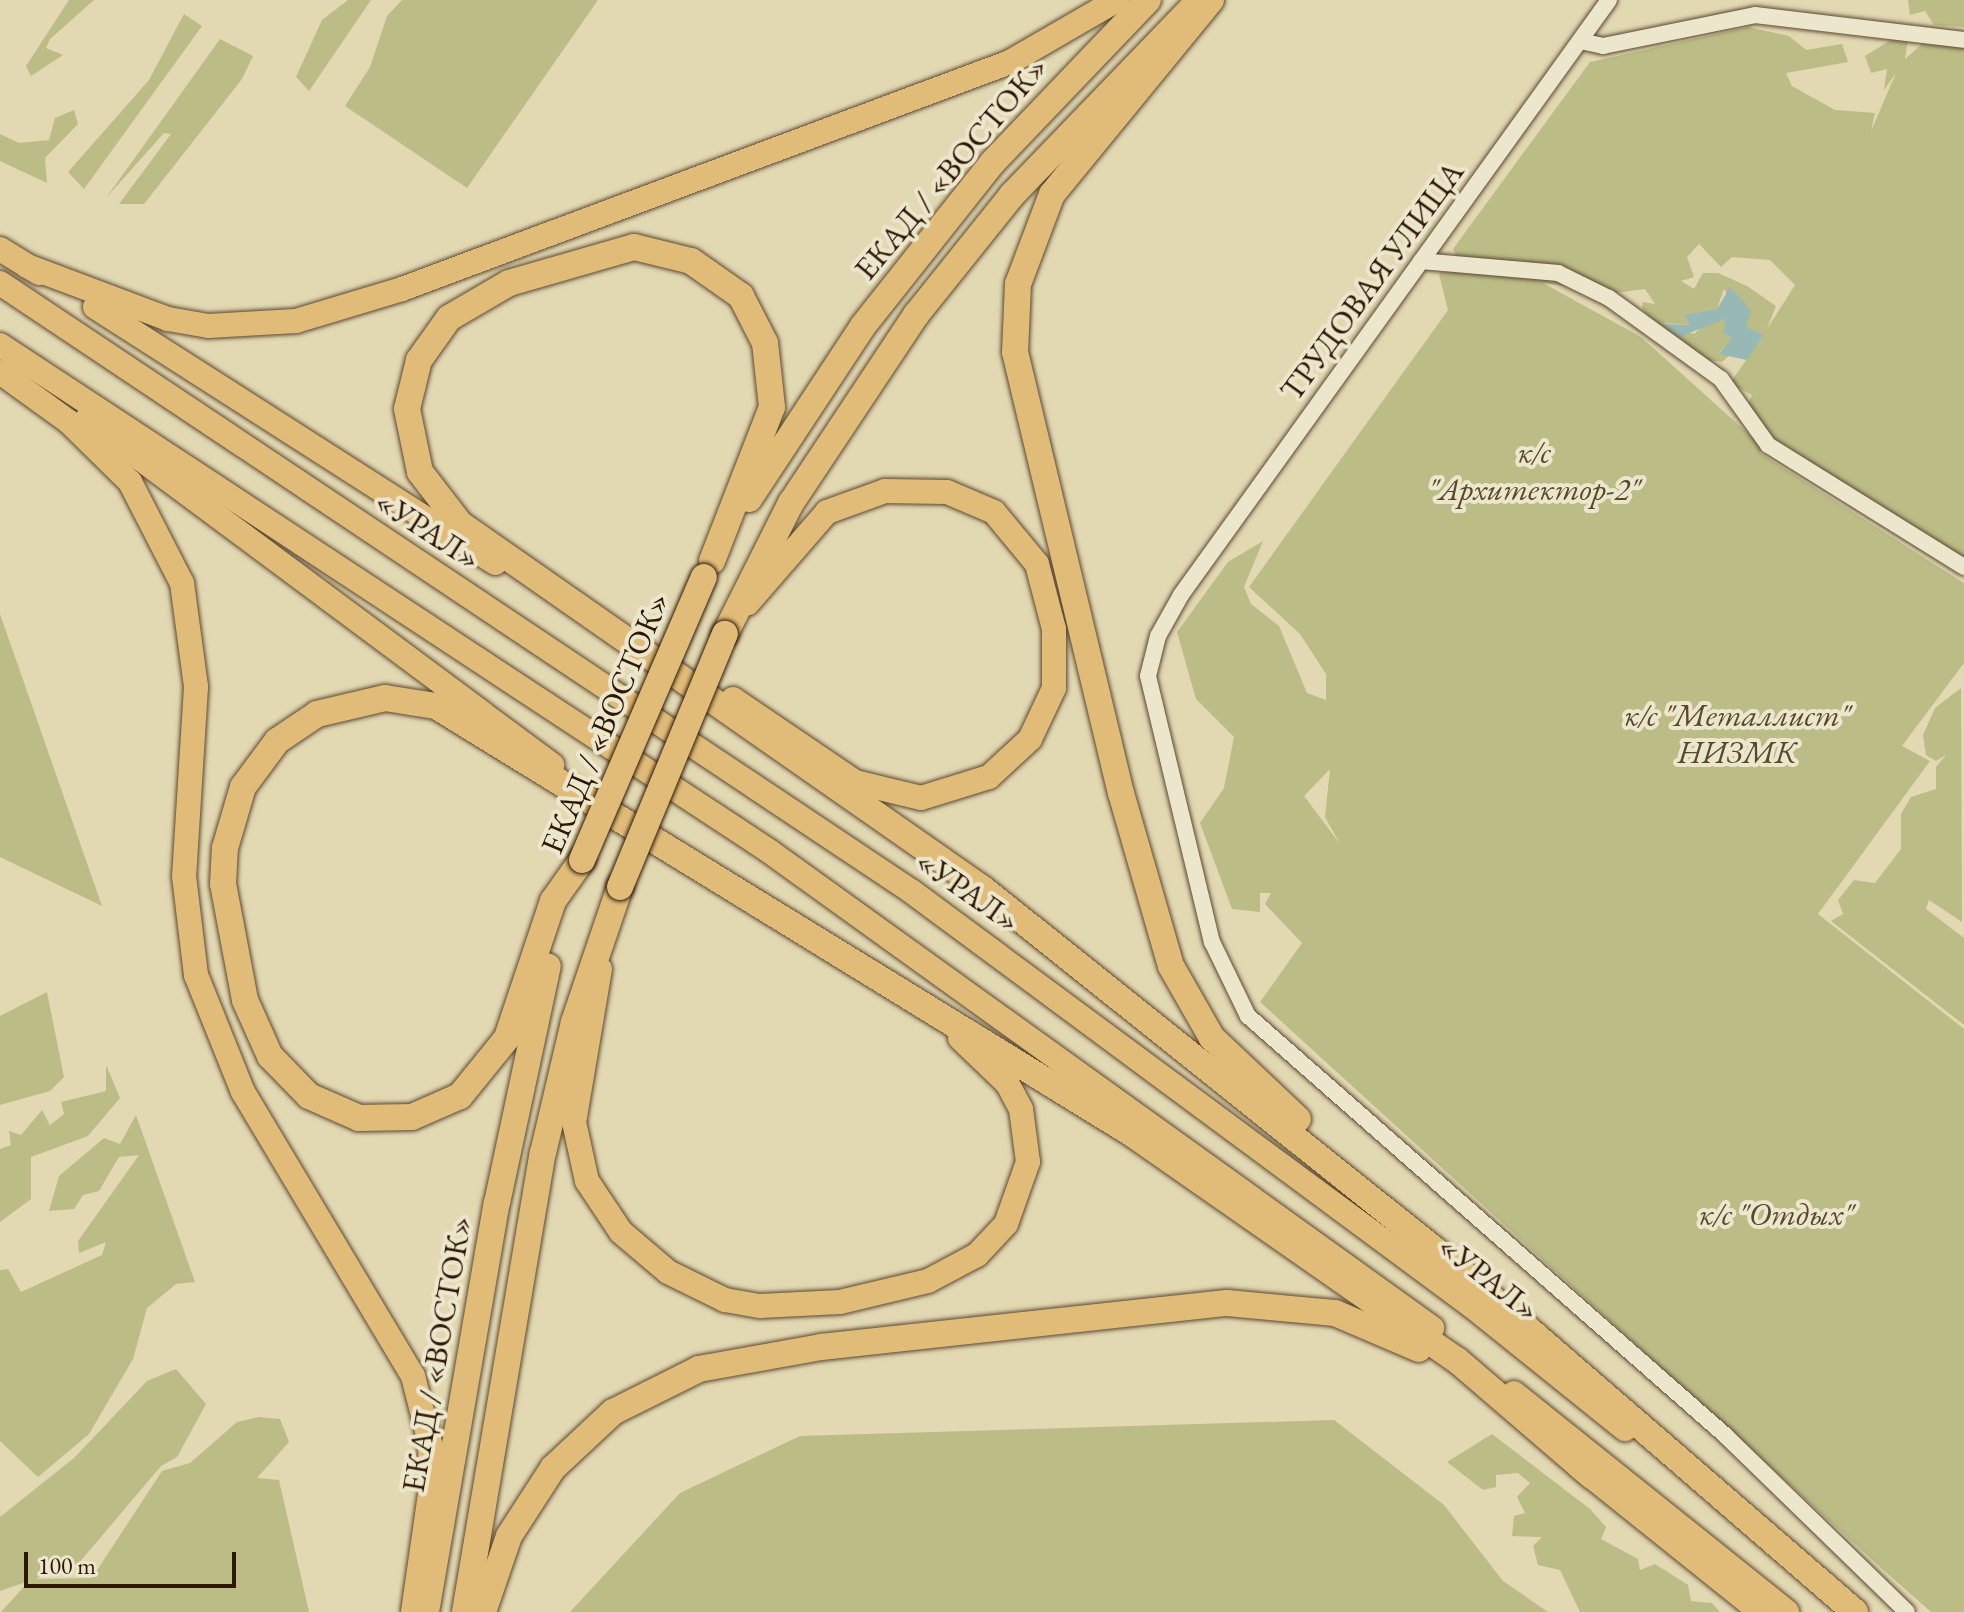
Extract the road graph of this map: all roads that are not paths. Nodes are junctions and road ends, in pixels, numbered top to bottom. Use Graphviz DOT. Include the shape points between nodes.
graph roads {
  1 [pos="1117,0"];
  2 [pos="1148,0"];
  3 [pos="1200,0"];
  4 [pos="1211,0"];
  5 [pos="1609,0"];
  6 [pos="1964,40"];
  7 [pos="1580,41"];
  8 [pos="0,249"];
  9 [pos="1421,261"];
  10 [pos="27,266"];
  11 [pos="0,283"];
  12 [pos="0,345"];
  13 [pos="0,358"];
  14 [pos="0,372"];
  15 [pos="1964,567"];
  16 [pos="708,569"];
  17 [pos="725,634"];
  18 [pos="626,638"];
  19 [pos="677,671"];
  20 [pos="613,811"];
  21 [pos="582,860"];
  22 [pos="615,899"];
  23 [pos="828,946"];
  24 [pos="1455,1266"];
  25 [pos="1592,1476"];
  26 [pos="1715,1494"];
  27 [pos="413,1612"];
  28 [pos="426,1612"];
  29 [pos="465,1612"];
  30 [pos="483,1612"];
  31 [pos="1762,1612"];
  32 [pos="1787,1612"];
  33 [pos="1855,1612"];
  34 [pos="1907,1612"];
  1 -- 10 [label="main road" via="1010,62 402,289 296,321 208,326 168,319"];
  2 -- 16 [label="highway, ЕКАД / «ВОСТОК»" via="993,162 863,326"];
  3 -- 17 [label="highway, ЕКАД / «ВОСТОК»" via="1023,183 916,315 791,503"];
  4 -- 24 [label="highway" via="1074,161 1032,234 1014,316 1024,403 1145,885 1185,995 1245,1073"];
  5 -- 7 [label="street, ТРУДОВАЯ УЛИЦА"];
  6 -- 7 [label="street" via="1755,15 1603,46"];
  7 -- 9 [label="street, ТРУДОВАЯ УЛИЦА"];
  8 -- 10 [label="main road"];
  9 -- 15 [label="street" via="1558,273 1609,298 1721,379 1768,445"];
  9 -- 34 [label="street, ТРУДОВАЯ УЛИЦА" via="1181,595 1158,636 1148,676 1212,942 1248,1016 1726,1436"];
  10 -- 18 [label="main road"];
  11 -- 26 [label="main road, «УРАЛ»" via="911,891"];
  12 -- 32 [label="main road" via="522,682 1120,1097 1448,1340"];
  13 -- 20 [label="main road"];
  14 -- 27 [label="main road" via="69,422 130,482 182,583 196,687 184,876 196,975 243,1092 413,1376 430,1443 431,1487"];
  16 -- 18 [label="highway" via="772,407 765,343 741,296 691,261 634,247 509,283 449,318 419,360 410,388 408,427 420,472 460,524"];
  16 -- 21 [label="highway, ЕКАД / «ВОСТОК», bridge"];
  17 -- 19 [label="main road" via="793,543 827,512 885,491 947,492 994,512 1037,564 1054,629 1054,688 1030,739 989,777 921,798 855,782 731,698"];
  17 -- 22 [label="highway, ЕКАД / «ВОСТОК», bridge"];
  18 -- 19 [label="highway"];
  19 -- 24 [label="highway" via="983,889"];
  20 -- 21 [label="highway" via="436,706 361,700 295,727 243,787 225,848 235,961 270,1056 309,1096 359,1118 412,1117 460,1096 507,1038 553,901"];
  20 -- 23 [label="highway"];
  21 -- 28 [label="highway, ЕКАД / «ВОСТОК»" via="530,1039"];
  22 -- 23 [label="main road" via="574,1122 587,1181 621,1232 668,1272 725,1300 760,1306 840,1302 954,1270 1006,1224 1028,1162 1021,1109 978,1051"];
  22 -- 29 [label="highway, ЕКАД / «ВОСТОК»" via="574,1022 543,1153"];
  23 -- 25 [label="highway" via="1043,1075 1308,1255 1457,1360"];
  24 -- 26 [label="highway"];
  25 -- 30 [label="highway" via="1424,1352 1335,1313 1288,1304 1227,1303 821,1347 699,1369 613,1412 579,1441 526,1506"];
  25 -- 31 [label="highway"];
  26 -- 33 [label="highway, «УРАЛ»"];
}
